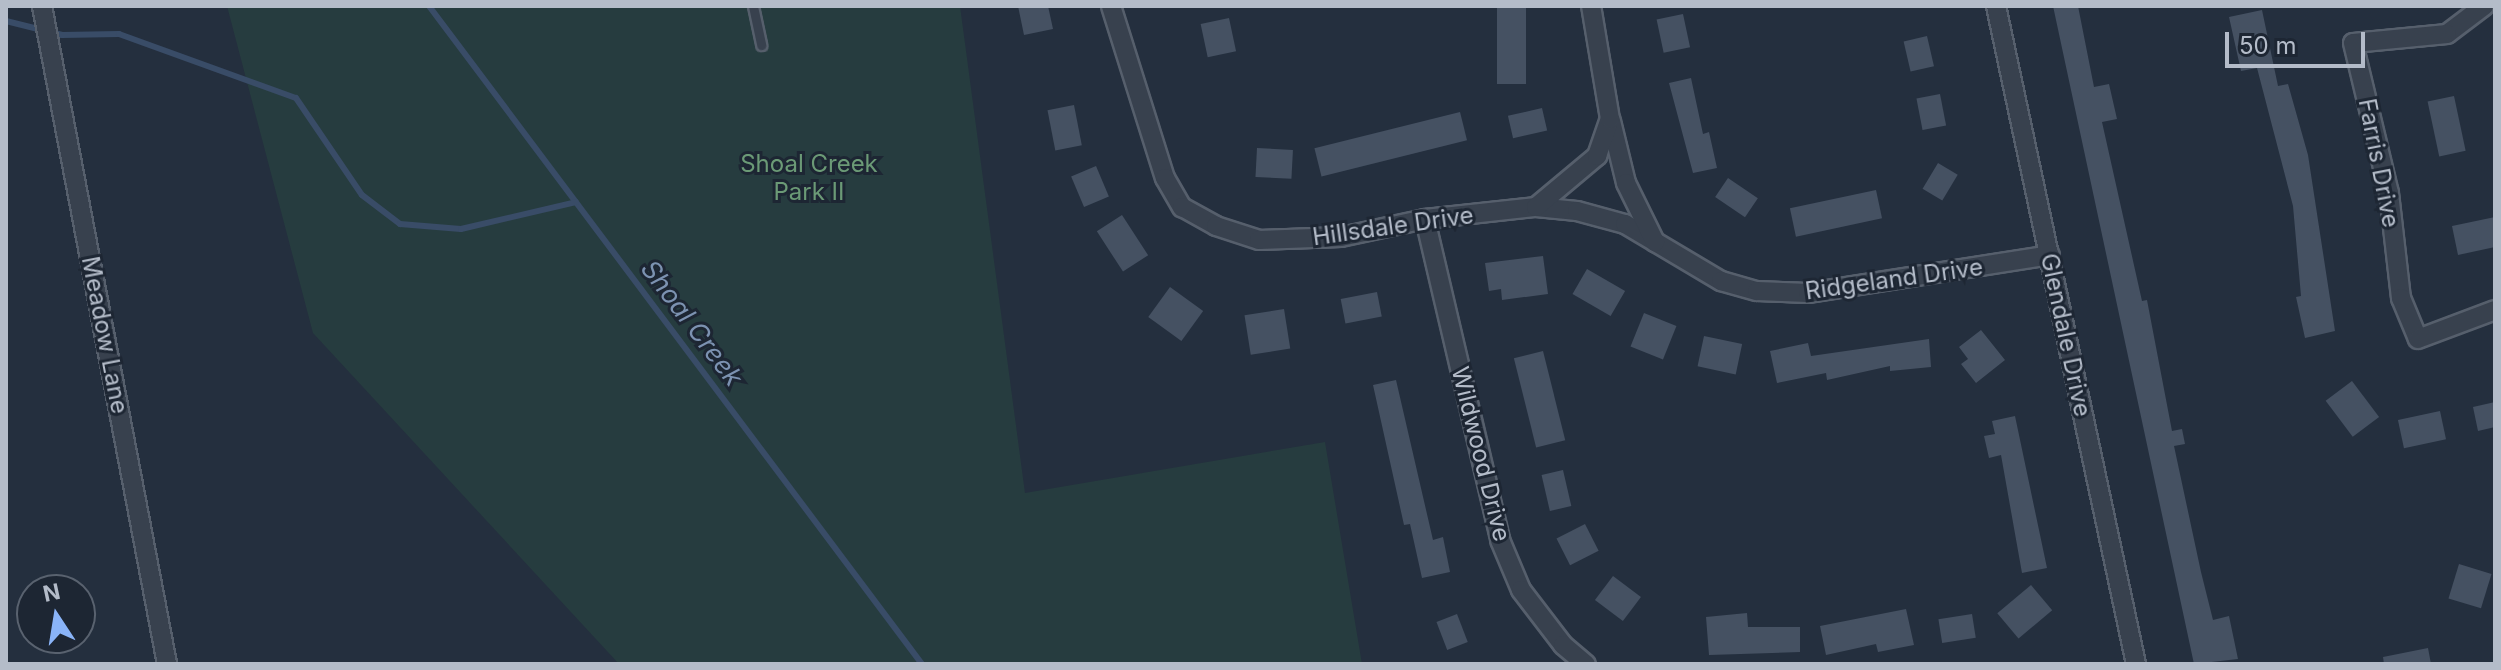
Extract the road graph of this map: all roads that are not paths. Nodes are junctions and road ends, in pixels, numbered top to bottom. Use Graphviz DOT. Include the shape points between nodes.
graph roads {
  1 [pos="42,6"];
  2 [pos="753,6"];
  3 [pos="1111,6"];
  4 [pos="1591,6"];
  5 [pos="1996,6"];
  6 [pos="2484,6"];
  7 [pos="761,45"];
  8 [pos="1610,119"];
  9 [pos="1536,207"];
  10 [pos="1425,219"];
  11 [pos="1655,242"];
  12 [pos="2050,255"];
  13 [pos="2495,310"];
  14 [pos="167,664"];
  15 [pos="1586,664"];
  16 [pos="2136,664"];
  1 -- 14 [label="street, Meadow Lane"];
  2 -- 7 [label="lane"];
  3 -- 10 [label="street, Hillsdale Drive" via="1165,178 1182,207 1216,226 1259,240 1341,237"];
  4 -- 8 [label="street"];
  5 -- 12 [label="street, Glendale Drive"];
  6 -- 13 [label="street, Farris Drive" via="2447,34 2353,43 2389,193 2401,298 2418,339"];
  8 -- 9 [label="street" via="1597,156"];
  8 -- 11 [label="street" via="1626,183"];
  9 -- 10 [label="street, Hillsdale Drive"];
  9 -- 11 [label="street, Ridgeland Drive" via="1625,224"];
  10 -- 15 [label="street, Wildwood Drive" via="1500,540 1521,590 1563,645"];
  11 -- 12 [label="street, Ridgeland Drive" via="1721,281 1757,291 1808,293"];
  12 -- 16 [label="street, Glendale Drive"];
}
